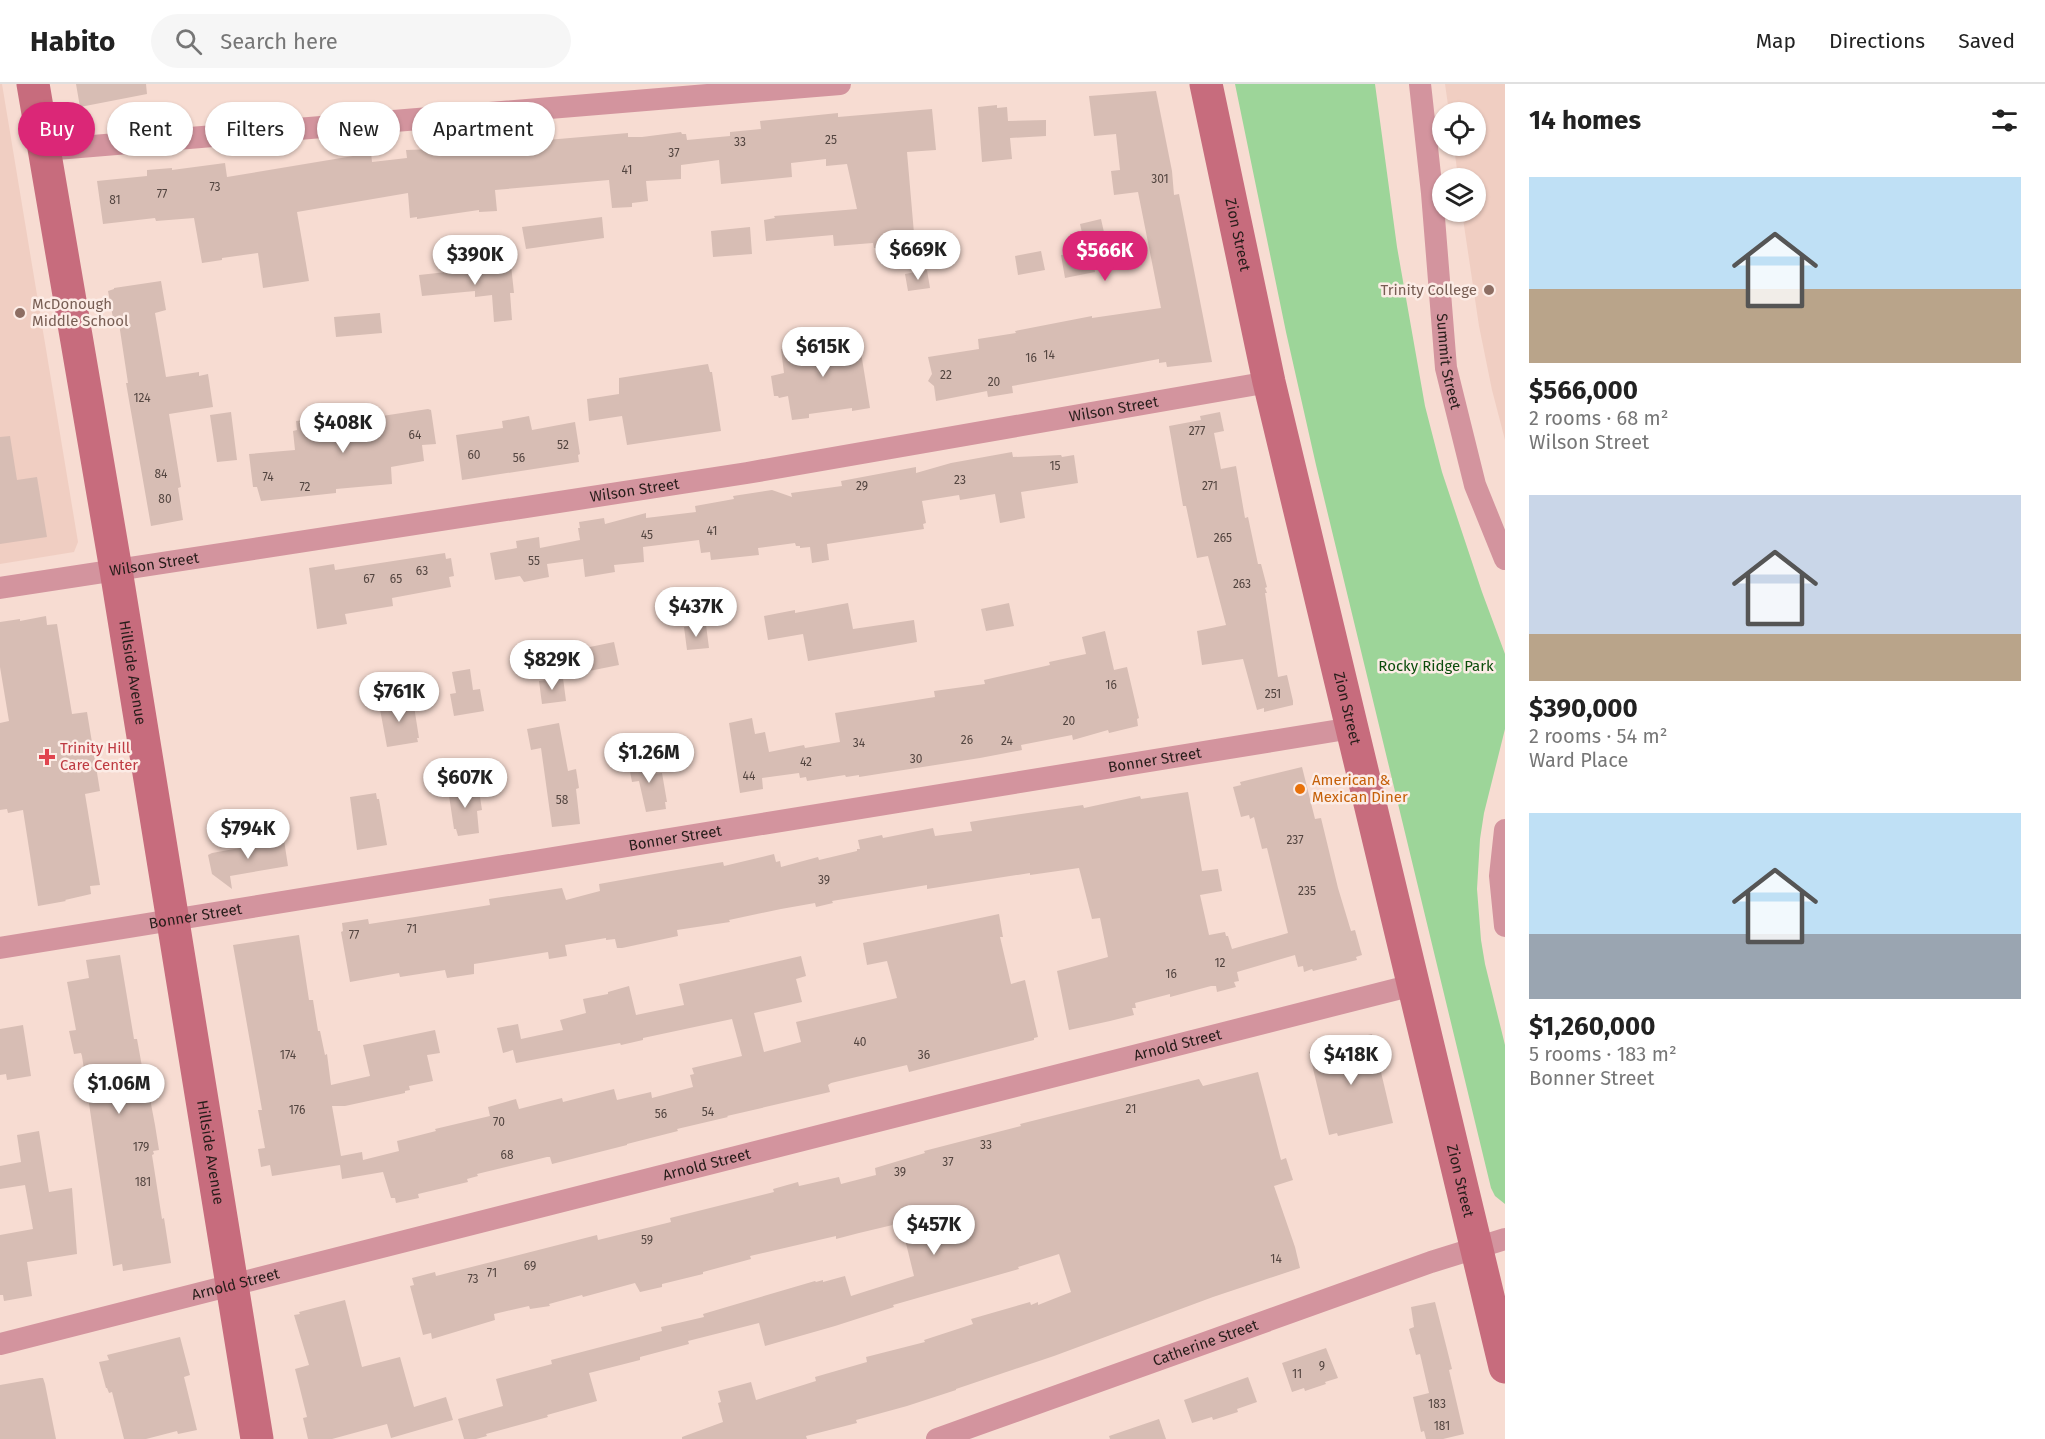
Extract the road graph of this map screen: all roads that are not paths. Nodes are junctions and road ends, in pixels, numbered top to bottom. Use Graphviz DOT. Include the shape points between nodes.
graph roads {
  1 [pos="33,84"];
  2 [pos="840,84"];
  3 [pos="1206,84"];
  4 [pos="1420,84"];
  5 [pos="36,102"];
  6 [pos="95,146"];
  7 [pos="45,156"];
  8 [pos="1269,382"];
  9 [pos="1505,559"];
  10 [pos="116,570"];
  11 [pos="0,588"];
  12 [pos="1352,728"];
  13 [pos="1505,830"];
  14 [pos="173,920"];
  15 [pos="1505,926"];
  16 [pos="0,948"];
  17 [pos="1413,985"];
  18 [pos="1490,1244"];
  19 [pos="231,1286"];
  20 [pos="0,1344"];
  21 [pos="1505,1367"];
  22 [pos="257,1439"];
  23 [pos="937,1439"];
  1 -- 5 [label="street, Hillside Avenue"];
  2 -- 6 [label="street"];
  3 -- 8 [label="street, Zion Street"];
  4 -- 9 [label="street, Summit Street" via="1446,368 1475,485"];
  7 -- 10 [label="street, Hillside Avenue"];
  8 -- 10 [label="street, Wilson Street" via="747,473"];
  8 -- 12 [label="street, Zion Street"];
  10 -- 11 [label="street, Wilson Street"];
  10 -- 14 [label="street, Hillside Avenue"];
  12 -- 14 [label="street, Bonner Street"];
  12 -- 17 [label="street, Zion Street"];
  13 -- 15 [label="street" via="1500,876"];
  14 -- 16 [label="street, Bonner Street"];
  14 -- 19 [label="street, Hillside Avenue"];
  17 -- 18 [label="street, Zion Street"];
  17 -- 19 [label="street, Arnold Street"];
  18 -- 21 [label="street, Zion Street"];
  18 -- 23 [label="street, Catherine Street"];
  19 -- 20 [label="street, Arnold Street"];
  19 -- 22 [label="street, Hillside Avenue"];
}
